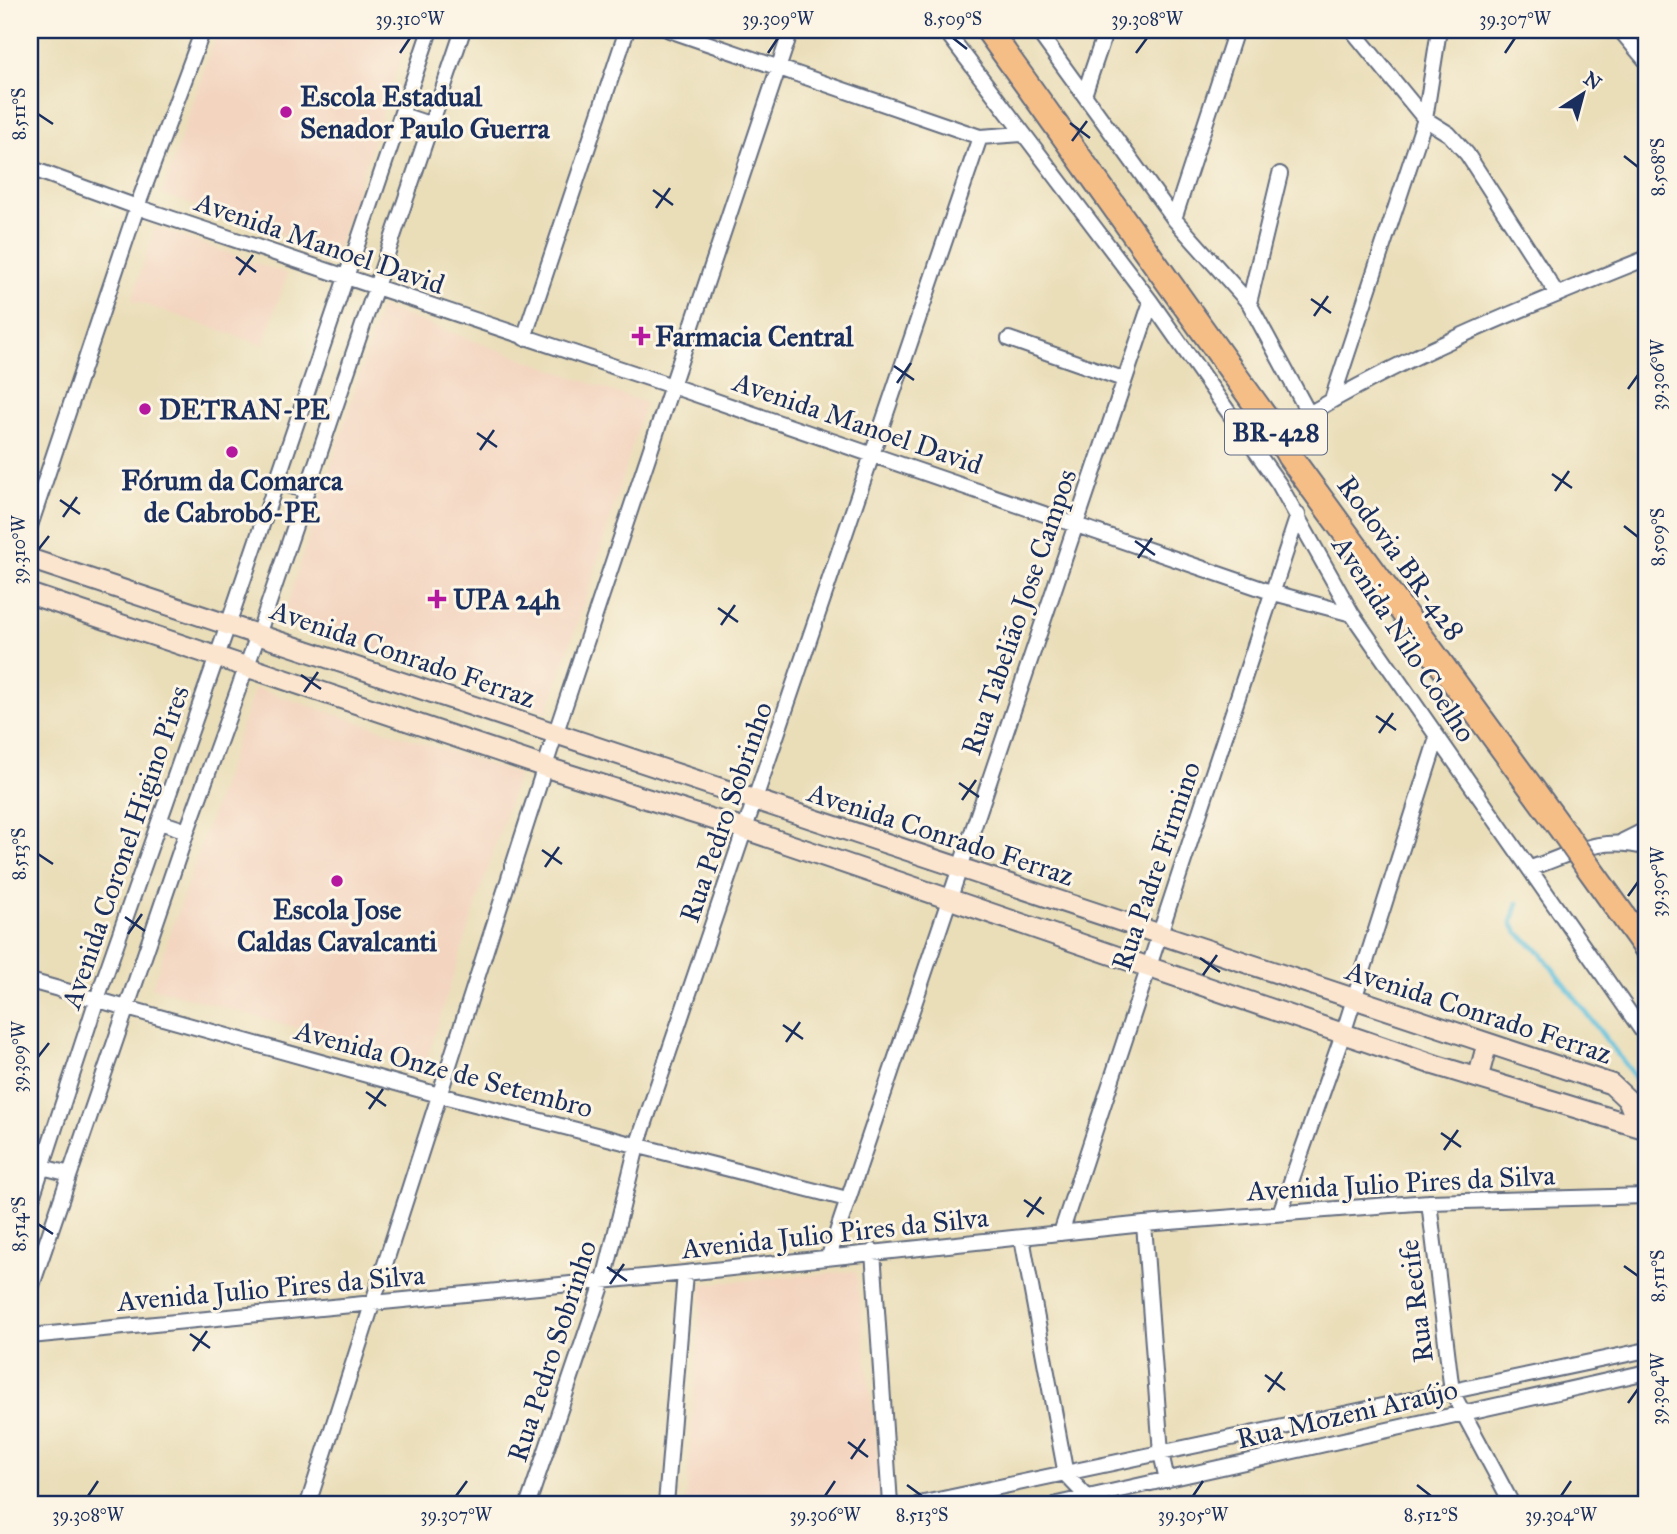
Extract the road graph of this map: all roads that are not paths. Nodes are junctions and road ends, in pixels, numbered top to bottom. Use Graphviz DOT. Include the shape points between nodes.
graph roads {
  1 [pos="203,30"];
  2 [pos="430,30"];
  3 [pos="463,30"];
  4 [pos="627,30"];
  5 [pos="669,30"];
  6 [pos="791,30"];
  7 [pos="945,30"];
  8 [pos="988,30"];
  9 [pos="1037,30"];
  10 [pos="1107,30"];
  11 [pos="1236,30"];
  12 [pos="1352,30"];
  13 [pos="1439,30"];
  14 [pos="1620,30"];
  15 [pos="1647,62"];
  16 [pos="778,68"];
  17 [pos="1084,95"];
  18 [pos="402,116"];
  19 [pos="1425,119"];
  20 [pos="429,124"];
  21 [pos="1022,134"];
  22 [pos="980,137"];
  23 [pos="30,168"];
  24 [pos="1280,174"];
  25 [pos="137,207"];
  26 [pos="1174,219"];
  27 [pos="1647,258"];
  28 [pos="346,277"];
  29 [pos="376,287"];
  30 [pos="1557,294"];
  31 [pos="1151,302"];
  32 [pos="1248,303"];
  33 [pos="524,338"];
  34 [pos="1009,339"];
  35 [pos="1123,379"];
  36 [pos="672,386"];
  37 [pos="1333,397"];
  38 [pos="1309,414"];
  39 [pos="1278,434"];
  40 [pos="873,454"];
  41 [pos="276,482"];
  42 [pos="307,491"];
  43 [pos="1298,515"];
  44 [pos="1075,524"];
  45 [pos="30,526"];
  46 [pos="30,559"];
  47 [pos="121,589"];
  48 [pos="1274,593"];
  49 [pos="30,594"];
  50 [pos="1352,614"];
  51 [pos="113,621"];
  52 [pos="228,625"];
  53 [pos="258,635"];
  54 [pos="217,656"];
  55 [pos="247,666"];
  56 [pos="403,685"];
  57 [pos="395,715"];
  58 [pos="555,735"];
  59 [pos="1437,738"];
  60 [pos="545,767"];
  61 [pos="655,768"];
  62 [pos="648,799"];
  63 [pos="756,801"];
  64 [pos="160,822"];
  65 [pos="1647,829"];
  66 [pos="747,830"];
  67 [pos="187,831"];
  68 [pos="846,832"];
  69 [pos="1623,841"];
  70 [pos="1647,848"];
  71 [pos="839,862"];
  72 [pos="1531,868"];
  73 [pos="958,870"];
  74 [pos="948,900"];
  75 [pos="1055,901"];
  76 [pos="1045,932"];
  77 [pos="1159,935"];
  78 [pos="1647,949"];
  79 [pos="1148,966"];
  80 [pos="30,981"];
  81 [pos="97,999"];
  82 [pos="1353,999"];
  83 [pos="128,1007"];
  84 [pos="1343,1034"];
  85 [pos="1647,1038"];
  86 [pos="1488,1044"];
  87 [pos="1479,1079"];
  88 [pos="439,1095"];
  89 [pos="1643,1130"];
  90 [pos="637,1146"];
  91 [pos="41,1167"];
  92 [pos="70,1174"];
  93 [pos="1647,1196"];
  94 [pos="847,1199"];
  95 [pos="1429,1202"];
  96 [pos="30,1204"];
  97 [pos="1280,1213"];
  98 [pos="1144,1224"];
  99 [pos="1061,1233"];
  100 [pos="1022,1238"];
  101 [pos="873,1251"];
  102 [pos="829,1256"];
  103 [pos="685,1273"];
  104 [pos="604,1280"];
  105 [pos="30,1292"];
  106 [pos="373,1304"];
  107 [pos="30,1336"];
  108 [pos="1647,1350"];
  109 [pos="1559,1367"];
  110 [pos="1647,1372"];
  111 [pos="1566,1388"];
  112 [pos="1452,1392"];
  113 [pos="1464,1413"];
  114 [pos="1161,1453"];
  115 [pos="1066,1475"];
  116 [pos="1167,1480"];
  117 [pos="1092,1501"];
  118 [pos="308,1504"];
  119 [pos="528,1504"];
  120 [pos="666,1504"];
  121 [pos="890,1504"];
  122 [pos="919,1504"];
  123 [pos="1058,1504"];
  124 [pos="1512,1504"];
  1 -- 25 [label="street"];
  2 -- 18 [label="street, Avenida Coronel Higino Pires"];
  3 -- 20 [label="street, Avenida Coronel Higino Pires"];
  4 -- 33 [label="street"];
  5 -- 16 [label="street"];
  6 -- 16 [label="street"];
  7 -- 21 [label="street, Avenida Nilo Coelho"];
  8 -- 39 [label="highway, Rodovia BR-428 / BR-428"];
  9 -- 17 [label="street"];
  10 -- 17 [label="street"];
  11 -- 26 [label="street"];
  12 -- 19 [label="street"];
  13 -- 19 [label="street"];
  14 -- 15 [label="street"];
  16 -- 22 [label="street"];
  16 -- 36 [label="street"];
  17 -- 26 [label="street"];
  18 -- 20 [label="street"];
  18 -- 28 [label="street, Avenida Coronel Higino Pires"];
  19 -- 30 [label="street" via="1449,134 1467,154"];
  19 -- 37 [label="street"];
  20 -- 29 [label="street, Avenida Coronel Higino Pires"];
  21 -- 22 [label="street"];
  21 -- 31 [label="street, Avenida Nilo Coelho"];
  22 -- 40 [label="street, Rua Pedro Sobrinho"];
  23 -- 25 [label="street, Avenida Manoel David"];
  24 -- 32 [label="street"];
  25 -- 28 [label="street, Avenida Manoel David"];
  25 -- 45 [label="street"];
  26 -- 32 [label="street"];
  27 -- 30 [label="street"];
  28 -- 29 [label="street, Avenida Manoel David"];
  28 -- 41 [label="street, Avenida Coronel Higino Pires"];
  29 -- 33 [label="street, Avenida Manoel David"];
  29 -- 42 [label="street, Avenida Coronel Higino Pires"];
  30 -- 37 [label="street"];
  31 -- 35 [label="street, Rua Tabelião Jose Campos"];
  31 -- 43 [label="street, Avenida Nilo Coelho"];
  32 -- 38 [label="street"];
  33 -- 36 [label="street, Avenida Manoel David"];
  34 -- 35 [label="street"];
  35 -- 44 [label="street, Rua Tabelião Jose Campos"];
  36 -- 40 [label="street, Avenida Manoel David"];
  36 -- 58 [label="street"];
  37 -- 38 [label="street"];
  38 -- 39 [label="street"];
  39 -- 78 [label="highway, Rodovia BR-428 / BR-428, bridge" via="1290,457"];
  40 -- 44 [label="street, Avenida Manoel David"];
  40 -- 63 [label="street, Rua Pedro Sobrinho"];
  41 -- 42 [label="street"];
  41 -- 52 [label="street, Avenida Coronel Higino Pires"];
  42 -- 53 [label="street, Avenida Coronel Higino Pires"];
  43 -- 48 [label="street, Rua Padre Firmino"];
  43 -- 50 [label="street, Avenida Nilo Coelho"];
  44 -- 48 [label="street, Avenida Manoel David"];
  44 -- 73 [label="street, Rua Tabelião Jose Campos"];
  46 -- 47 [label="street, Avenida Conrado Ferraz"];
  47 -- 51 [label="street"];
  47 -- 52 [label="street, Avenida Conrado Ferraz"];
  48 -- 50 [label="street, Avenida Manoel David"];
  48 -- 77 [label="street, Rua Padre Firmino"];
  49 -- 51 [label="street, Avenida Conrado Ferraz"];
  50 -- 59 [label="street, Avenida Nilo Coelho"];
  51 -- 54 [label="street, Avenida Conrado Ferraz"];
  52 -- 53 [label="street, Avenida Conrado Ferraz"];
  52 -- 54 [label="street, Avenida Coronel Higino Pires"];
  53 -- 55 [label="street, Avenida Coronel Higino Pires"];
  53 -- 56 [label="street, Avenida Conrado Ferraz"];
  54 -- 55 [label="street, Avenida Conrado Ferraz"];
  54 -- 64 [label="street, Avenida Coronel Higino Pires"];
  55 -- 57 [label="street, Avenida Conrado Ferraz"];
  55 -- 67 [label="street, Avenida Coronel Higino Pires"];
  56 -- 57 [label="street"];
  56 -- 58 [label="street, Avenida Conrado Ferraz"];
  57 -- 60 [label="street, Avenida Conrado Ferraz"];
  58 -- 60 [label="street"];
  58 -- 61 [label="street, Avenida Conrado Ferraz"];
  59 -- 72 [label="street, Avenida Nilo Coelho"];
  59 -- 82 [label="street"];
  60 -- 62 [label="street, Avenida Conrado Ferraz"];
  60 -- 88 [label="street"];
  61 -- 62 [label="street"];
  61 -- 63 [label="street, Avenida Conrado Ferraz"];
  62 -- 66 [label="street, Avenida Conrado Ferraz"];
  63 -- 66 [label="street, Rua Pedro Sobrinho"];
  63 -- 68 [label="street, Avenida Conrado Ferraz"];
  64 -- 67 [label="street"];
  64 -- 81 [label="street, Avenida Coronel Higino Pires"];
  65 -- 69 [label="street"];
  66 -- 71 [label="street, Avenida Conrado Ferraz"];
  66 -- 90 [label="street, Rua Pedro Sobrinho"];
  67 -- 83 [label="street, Avenida Coronel Higino Pires"];
  68 -- 71 [label="street"];
  68 -- 73 [label="street, Avenida Conrado Ferraz"];
  69 -- 70 [label="street"];
  69 -- 72 [label="street" via="1598,844"];
  71 -- 74 [label="street, Avenida Conrado Ferraz"];
  72 -- 85 [label="street, Avenida Nilo Coelho"];
  73 -- 74 [label="street, Rua Tabelião Jose Campos"];
  73 -- 75 [label="street, Avenida Conrado Ferraz"];
  74 -- 76 [label="street, Avenida Conrado Ferraz"];
  74 -- 94 [label="street, Rua Tabelião Jose Campos"];
  75 -- 76 [label="street"];
  75 -- 77 [label="street, Avenida Conrado Ferraz"];
  76 -- 79 [label="street, Avenida Conrado Ferraz"];
  77 -- 79 [label="street, Rua Padre Firmino"];
  77 -- 82 [label="street, Avenida Conrado Ferraz"];
  79 -- 84 [label="street, Avenida Conrado Ferraz"];
  79 -- 99 [label="street, Rua Padre Firmino"];
  80 -- 81 [label="street, Avenida Onze de Setembro"];
  81 -- 83 [label="street, Avenida Onze de Setembro"];
  81 -- 91 [label="street, Avenida Coronel Higino Pires"];
  82 -- 84 [label="street"];
  82 -- 86 [label="street, Avenida Conrado Ferraz"];
  83 -- 88 [label="street, Avenida Onze de Setembro"];
  83 -- 92 [label="street, Avenida Coronel Higino Pires"];
  84 -- 87 [label="street, Avenida Conrado Ferraz"];
  84 -- 97 [label="street"];
  86 -- 87 [label="street"];
  86 -- 89 [label="street, Avenida Conrado Ferraz" via="1611,1084 1628,1100"];
  87 -- 89 [label="street, Avenida Conrado Ferraz"];
  88 -- 90 [label="street, Avenida Onze de Setembro"];
  88 -- 106 [label="street"];
  90 -- 94 [label="street, Avenida Onze de Setembro"];
  90 -- 104 [label="street, Rua Pedro Sobrinho"];
  91 -- 92 [label="street"];
  91 -- 96 [label="street, Avenida Coronel Higino Pires"];
  92 -- 105 [label="street, Avenida Coronel Higino Pires"];
  93 -- 95 [label="street, Avenida Julio Pires da Silva"];
  94 -- 102 [label="street, Rua Tabelião Jose Campos"];
  95 -- 97 [label="street, Avenida Julio Pires da Silva"];
  95 -- 112 [label="street, Rua Recife"];
  97 -- 98 [label="street, Avenida Julio Pires da Silva"];
  98 -- 99 [label="street, Avenida Julio Pires da Silva"];
  98 -- 114 [label="street"];
  99 -- 100 [label="street, Avenida Julio Pires da Silva"];
  100 -- 101 [label="street, Avenida Julio Pires da Silva"];
  100 -- 115 [label="street"];
  101 -- 102 [label="street, Avenida Julio Pires da Silva"];
  101 -- 121 [label="street"];
  102 -- 103 [label="street, Avenida Julio Pires da Silva"];
  103 -- 104 [label="street, Avenida Julio Pires da Silva"];
  103 -- 120 [label="street"];
  104 -- 106 [label="street, Avenida Julio Pires da Silva"];
  104 -- 119 [label="street, Rua Pedro Sobrinho"];
  106 -- 107 [label="street, Avenida Julio Pires da Silva"];
  106 -- 118 [label="street"];
  108 -- 109 [label="street"];
  109 -- 111 [label="street"];
  109 -- 112 [label="street"];
  110 -- 111 [label="street, Rua Mozeni Araújo"];
  111 -- 113 [label="street, Rua Mozeni Araújo"];
  112 -- 113 [label="street, Rua Recife"];
  112 -- 114 [label="street"];
  113 -- 116 [label="street, Rua Mozeni Araújo"];
  113 -- 124 [label="street, Rua Recife"];
  114 -- 115 [label="street"];
  114 -- 116 [label="street"];
  115 -- 117 [label="street"];
  115 -- 122 [label="street"];
  116 -- 117 [label="street, Rua Mozeni Araújo"];
  117 -- 123 [label="street, Rua Mozeni Araújo"];
}
